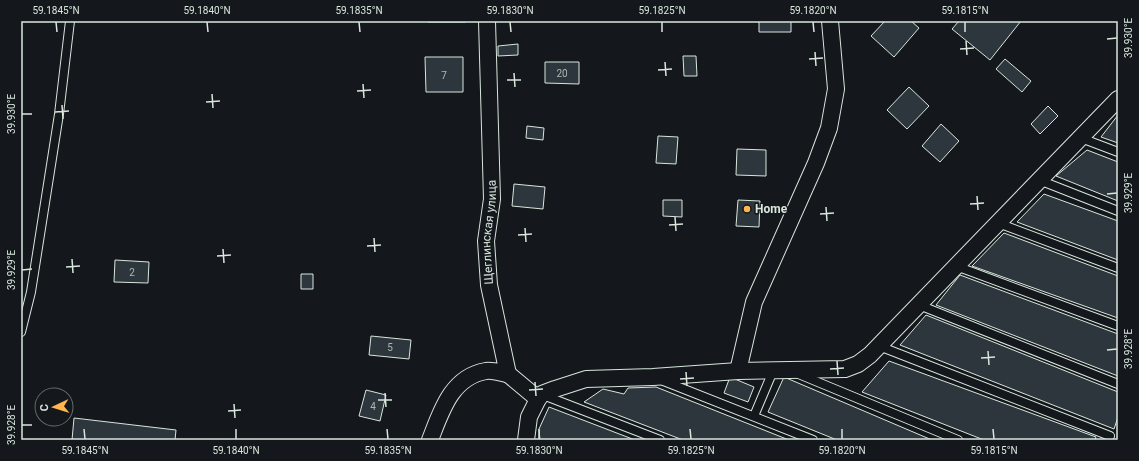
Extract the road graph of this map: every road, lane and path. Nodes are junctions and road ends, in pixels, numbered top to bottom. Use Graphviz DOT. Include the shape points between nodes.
graph roads {
  1 [pos="70,21"];
  2 [pos="486,21"];
  3 [pos="830,21"];
  4 [pos="1118,99"];
  5 [pos="1081,138"];
  6 [pos="1118,152"];
  7 [pos="1039,180"];
  8 [pos="1118,211"];
  9 [pos="998,223"];
  10 [pos="956,266"];
  11 [pos="1118,268"];
  12 [pos="919,305"];
  13 [pos="1118,326"];
  14 [pos="21,332"];
  15 [pos="879,346"];
  16 [pos="738,371"];
  17 [pos="773,371"];
  18 [pos="790,371"];
  19 [pos="508,374"];
  20 [pos="653,377"];
  21 [pos="1118,384"];
  22 [pos="540,397"];
  23 [pos="754,416"];
  24 [pos="1110,436"];
  25 [pos="430,440"];
  26 [pos="526,440"];
  27 [pos="660,440"];
  28 [pos="814,440"];
  29 [pos="958,440"];
  1 -- 14 [label="lane" via="59,114"];
  2 -- 19 [label="street, Щеглинская улица" via="492,199 486,242 489,284"];
  3 -- 16 [label="street" via="836,89 829,128 754,302"];
  4 -- 5 [label="street"];
  5 -- 6 [label="lane"];
  5 -- 7 [label="street"];
  7 -- 8 [label="lane"];
  7 -- 9 [label="street"];
  9 -- 10 [label="street"];
  9 -- 11 [label="lane"];
  10 -- 12 [label="street"];
  10 -- 13 [label="lane"];
  12 -- 15 [label="street"];
  12 -- 21 [label="lane"];
  15 -- 18 [label="street" via="858,364 845,369"];
  15 -- 24 [label="lane"];
  16 -- 17 [label="street"];
  16 -- 20 [label="street"];
  17 -- 18 [label="street"];
  17 -- 23 [label="lane"];
  18 -- 29 [label="lane"];
  19 -- 22 [label="street"];
  19 -- 25 [label="street" via="487,371 471,375 452,390"];
  20 -- 22 [label="street" via="586,379"];
  20 -- 23 [label="lane"];
  22 -- 26 [label="street" via="529,417"];
  22 -- 27 [label="lane"];
  23 -- 28 [label="lane"];
}
